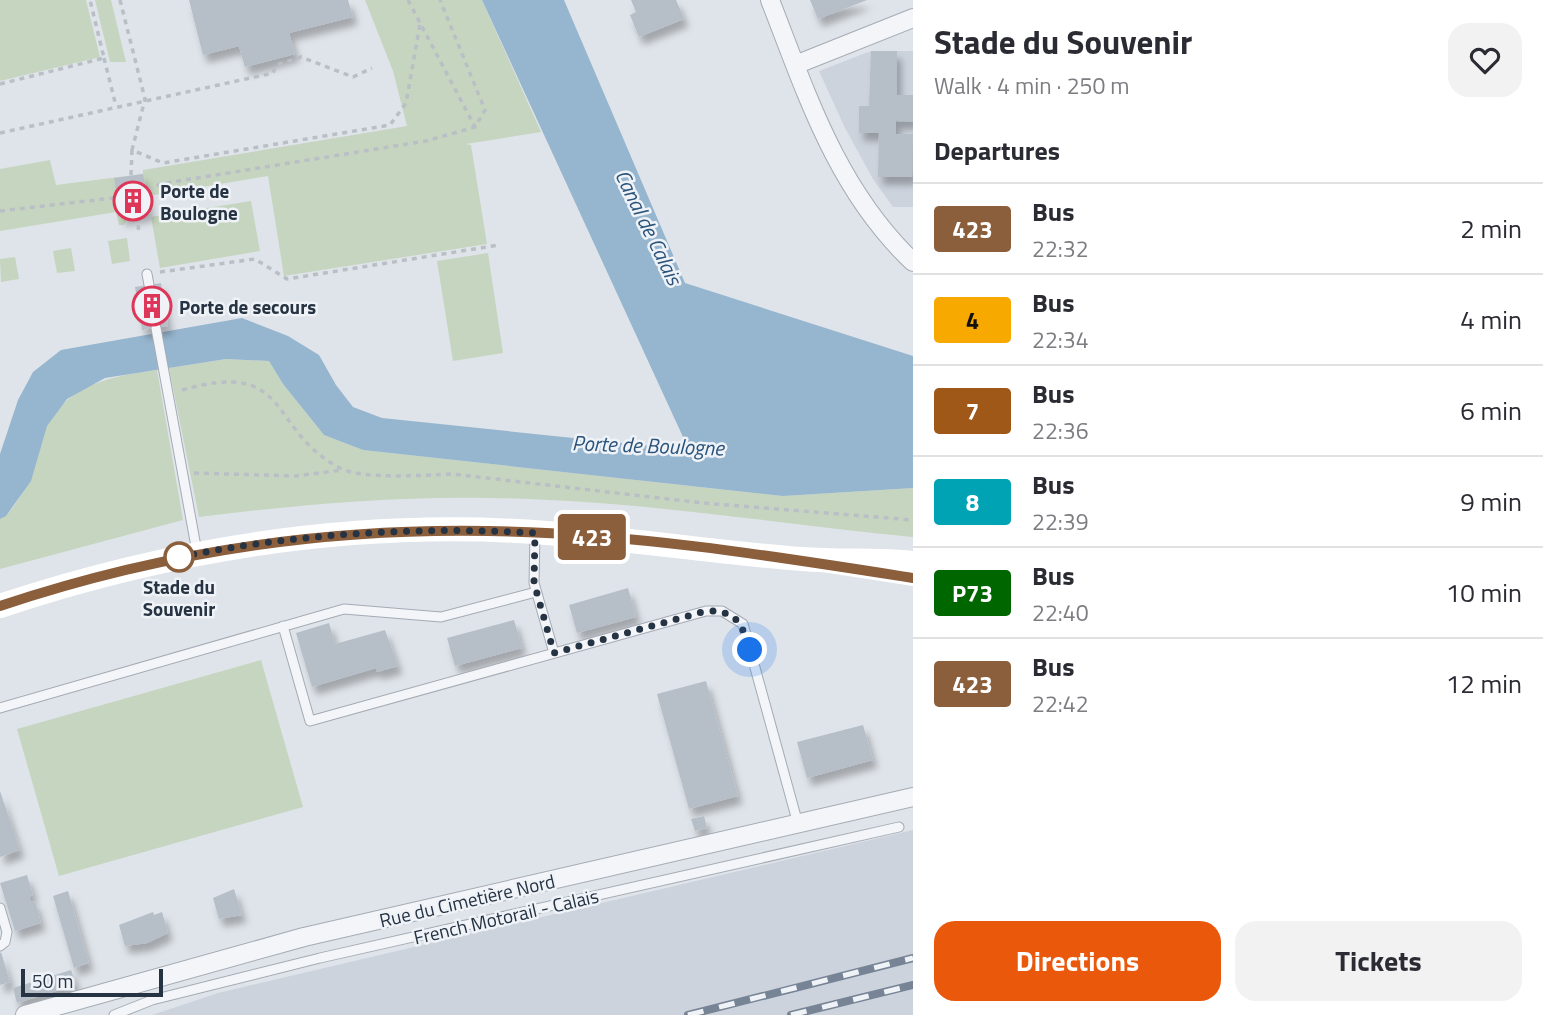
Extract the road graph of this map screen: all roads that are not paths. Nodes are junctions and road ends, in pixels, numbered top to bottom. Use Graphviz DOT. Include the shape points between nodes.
graph roads {
  1 [pos="770,0"];
  2 [pos="913,18"];
  3 [pos="795,65"];
  4 [pos="913,262"];
  5 [pos="147,274"];
  6 [pos="149,285"];
  7 [pos="156,328"];
  8 [pos="535,533"];
  9 [pos="198,559"];
  10 [pos="802,559"];
  11 [pos="913,563"];
  12 [pos="913,578"];
  13 [pos="536,592"];
  14 [pos="0,606"];
  15 [pos="283,626"];
  16 [pos="554,653"];
  17 [pos="0,708"];
  18 [pos="913,797"];
  19 [pos="798,824"];
  20 [pos="899,827"];
  21 [pos="0,908"];
  22 [pos="0,946"];
  23 [pos="25,1015"];
  24 [pos="114,1015"];
  1 -- 3 [label="street"];
  2 -- 3 [label="street"];
  3 -- 4 [label="street" via="832,155 854,192"];
  5 -- 6 [label="lane"];
  7 -- 9 [label="lane"];
  8 -- 9 [label="street" via="378,533 265,542"];
  8 -- 10 [label="street"];
  8 -- 13 [label="lane" via="532,572"];
  9 -- 14 [label="street" via="106,574"];
  10 -- 11 [label="street"];
  10 -- 12 [label="street"];
  13 -- 15 [label="lane" via="441,617 344,609"];
  13 -- 16 [label="lane"];
  15 -- 16 [label="lane" via="310,721"];
  15 -- 17 [label="lane"];
  16 -- 19 [label="lane" via="706,611 734,616 743,624"];
  18 -- 19 [label="street, Rue du Cimetière Nord"];
  19 -- 23 [label="street, Rue du Cimetière Nord" via="282,942"];
  20 -- 24 [label="lane, French Motorail - Calais" via="320,958 152,1000"];
  21 -- 22 [label="lane" via="7,932"];
}
